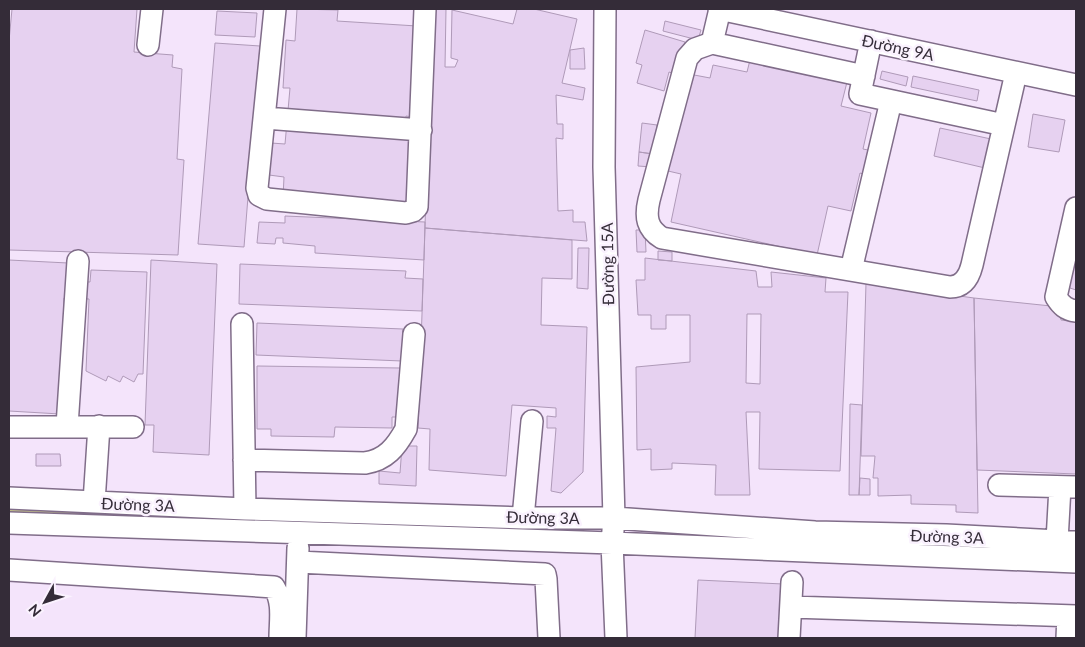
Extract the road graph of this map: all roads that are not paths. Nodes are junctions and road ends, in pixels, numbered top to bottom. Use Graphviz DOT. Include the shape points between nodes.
graph roads {
  1 [pos="152,9"];
  2 [pos="275,9"];
  3 [pos="425,9"];
  4 [pos="605,9"];
  5 [pos="720,9"];
  6 [pos="871,41"];
  7 [pos="712,43"];
  8 [pos="148,45"];
  9 [pos="1016,73"];
  10 [pos="864,76"];
  11 [pos="1076,85"];
  12 [pos="891,101"];
  13 [pos="265,118"];
  14 [pos="1004,126"];
  15 [pos="421,130"];
  16 [pos="1076,208"];
  17 [pos="78,261"];
  18 [pos="851,270"];
  19 [pos="1076,311"];
  20 [pos="242,324"];
  21 [pos="414,334"];
  22 [pos="532,421"];
  23 [pos="67,426"];
  24 [pos="99,426"];
  25 [pos="9,427"];
  26 [pos="134,427"];
  27 [pos="244,460"];
  28 [pos="999,484"];
  29 [pos="1068,487"];
  30 [pos="9,498"];
  31 [pos="94,502"];
  32 [pos="245,509"];
  33 [pos="523,518"];
  34 [pos="614,518"];
  35 [pos="9,523"];
  36 [pos="298,533"];
  37 [pos="612,542"];
  38 [pos="1067,542"];
  39 [pos="298,562"];
  40 [pos="1076,562"];
  41 [pos="9,570"];
  42 [pos="792,582"];
  43 [pos="791,607"];
  44 [pos="1072,616"];
  45 [pos="280,638"];
  46 [pos="295,638"];
  47 [pos="549,638"];
  48 [pos="616,638"];
  49 [pos="789,638"];
  50 [pos="1067,638"];
  1 -- 8 [label="street"];
  2 -- 13 [label="street"];
  3 -- 15 [label="street"];
  4 -- 34 [label="street, Đường 15A" via="604,167"];
  5 -- 6 [label="street, Đường 9A"];
  5 -- 7 [label="street"];
  6 -- 9 [label="street, Đường 9A"];
  6 -- 10 [label="street"];
  7 -- 10 [label="street"];
  7 -- 18 [label="street" via="695,49 687,58 647,209 650,228 662,238"];
  9 -- 11 [label="street, Đường 9A"];
  9 -- 14 [label="street"];
  10 -- 12 [label="street" via="860,94"];
  12 -- 14 [label="street"];
  12 -- 18 [label="street"];
  13 -- 15 [label="street"];
  13 -- 15 [label="street" via="257,188 259,195 267,199 406,213 417,207"];
  14 -- 18 [label="street" via="972,265 963,282 950,287"];
  16 -- 19 [label="street" via="1056,297 1060,304"];
  17 -- 23 [label="street"];
  20 -- 27 [label="street"];
  21 -- 27 [label="street" via="406,429 385,456 365,463"];
  22 -- 33 [label="street"];
  23 -- 24 [label="street"];
  23 -- 25 [label="street"];
  24 -- 26 [label="street"];
  24 -- 31 [label="street"];
  27 -- 32 [label="street"];
  28 -- 29 [label="street"];
  29 -- 38 [label="street"];
  30 -- 31 [label="street, Đường 3A"];
  31 -- 32 [label="street, Đường 3A"];
  32 -- 33 [label="street, Đường 3A"];
  33 -- 34 [label="street, Đường 3A"];
  34 -- 37 [label="street, Đường 15A"];
  34 -- 38 [label="street, Đường 3A" via="815,532"];
  35 -- 36 [label="street, Đường 3A"];
  36 -- 37 [label="street, Đường 3A"];
  36 -- 39 [label="street"];
  37 -- 40 [label="street, Đường 3A"];
  37 -- 48 [label="street"];
  39 -- 46 [label="street"];
  39 -- 47 [label="street" via="545,574"];
  41 -- 45 [label="street" via="274,587 281,603"];
  42 -- 43 [label="street"];
  43 -- 44 [label="street"];
  43 -- 49 [label="street"];
  44 -- 50 [label="street"];
}
